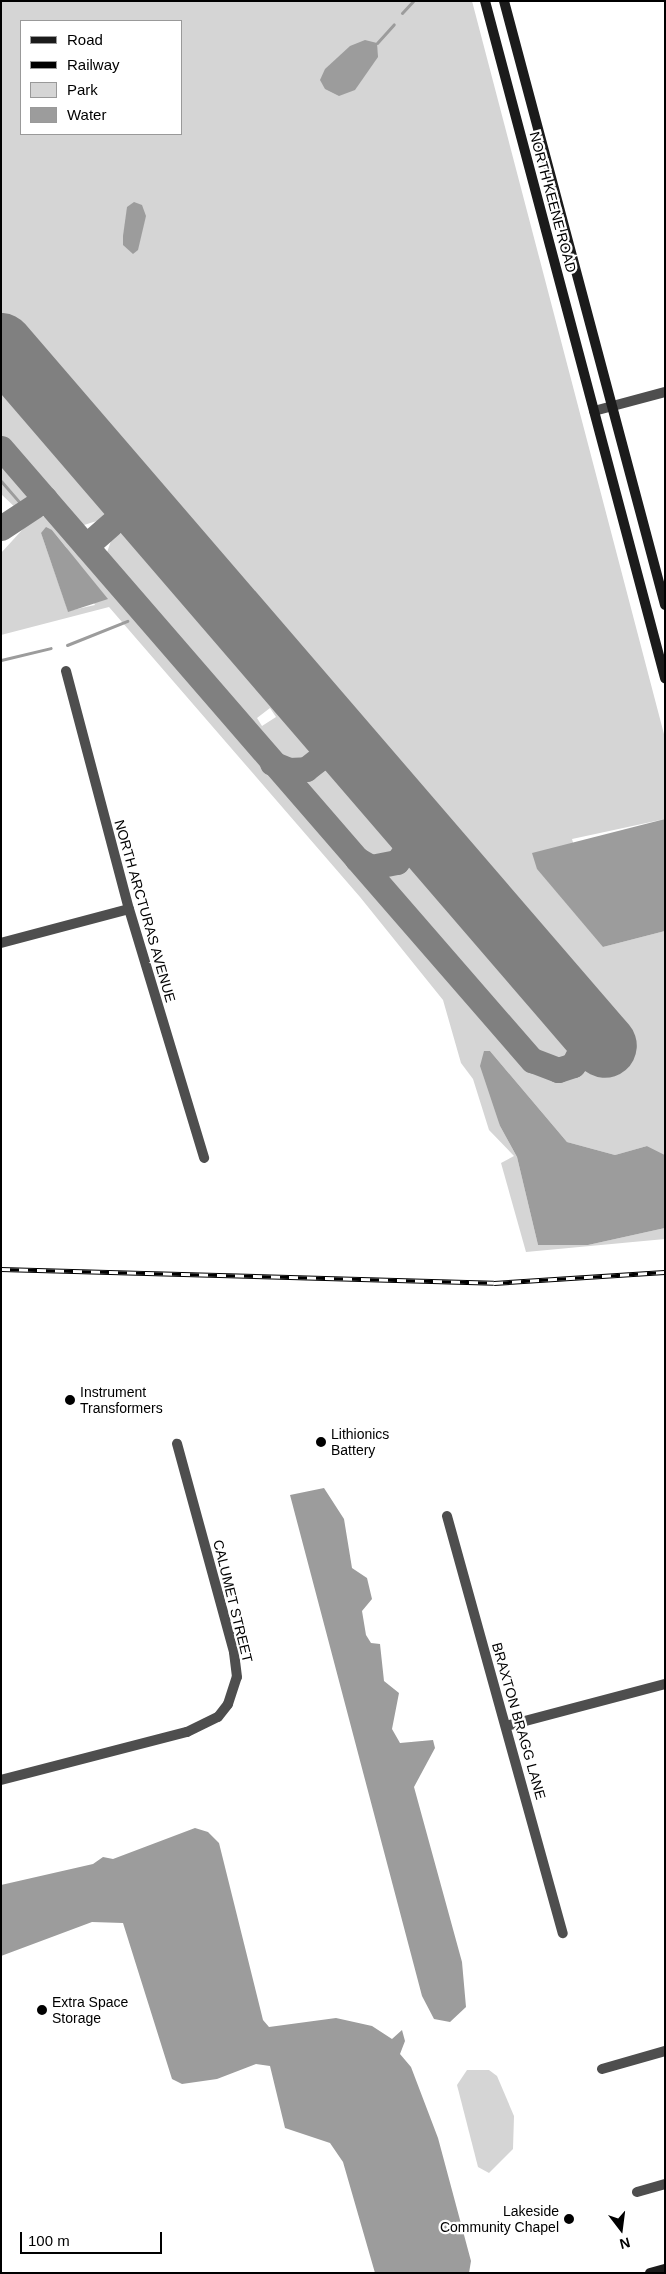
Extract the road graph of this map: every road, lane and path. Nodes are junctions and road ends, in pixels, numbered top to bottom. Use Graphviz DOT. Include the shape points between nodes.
graph roads {
  1 [pos="485,1"];
  2 [pos="504,1"];
  3 [pos="665,392"];
  4 [pos="612,406"];
  5 [pos="594,410"];
  6 [pos="665,604"];
  7 [pos="66,671"];
  8 [pos="664,671"];
  9 [pos="129,909"];
  10 [pos="1,943"];
  11 [pos="204,1158"];
  12 [pos="176,1444"];
  13 [pos="447,1516"];
  14 [pos="665,1684"];
  15 [pos="506,1726"];
  16 [pos="1,1780"];
  17 [pos="563,1932"];
  18 [pos="665,2051"];
  19 [pos="602,2069"];
  20 [pos="665,2184"];
  21 [pos="637,2192"];
  22 [pos="665,2269"];
  23 [pos="650,2273"];
  1 -- 5 [label="main road, NORTH KEENE ROAD"];
  2 -- 4 [label="main road, NORTH KEENE ROAD"];
  3 -- 4 [label="street"];
  4 -- 5 [label="street"];
  4 -- 6 [label="main road, NORTH KEENE ROAD"];
  5 -- 8 [label="main road, NORTH KEENE ROAD"];
  7 -- 9 [label="street, NORTH ARCTURAS AVENUE"];
  9 -- 10 [label="street"];
  9 -- 11 [label="street, NORTH ARCTURAS AVENUE"];
  12 -- 16 [label="street, CALUMET STREET" via="237,1665 228,1704 218,1717 188,1732"];
  13 -- 15 [label="street, BRAXTON BRAGG LANE"];
  14 -- 15 [label="street"];
  15 -- 17 [label="street, BRAXTON BRAGG LANE"];
  18 -- 19 [label="street"];
  20 -- 21 [label="street"];
  22 -- 23 [label="main road"];
}
